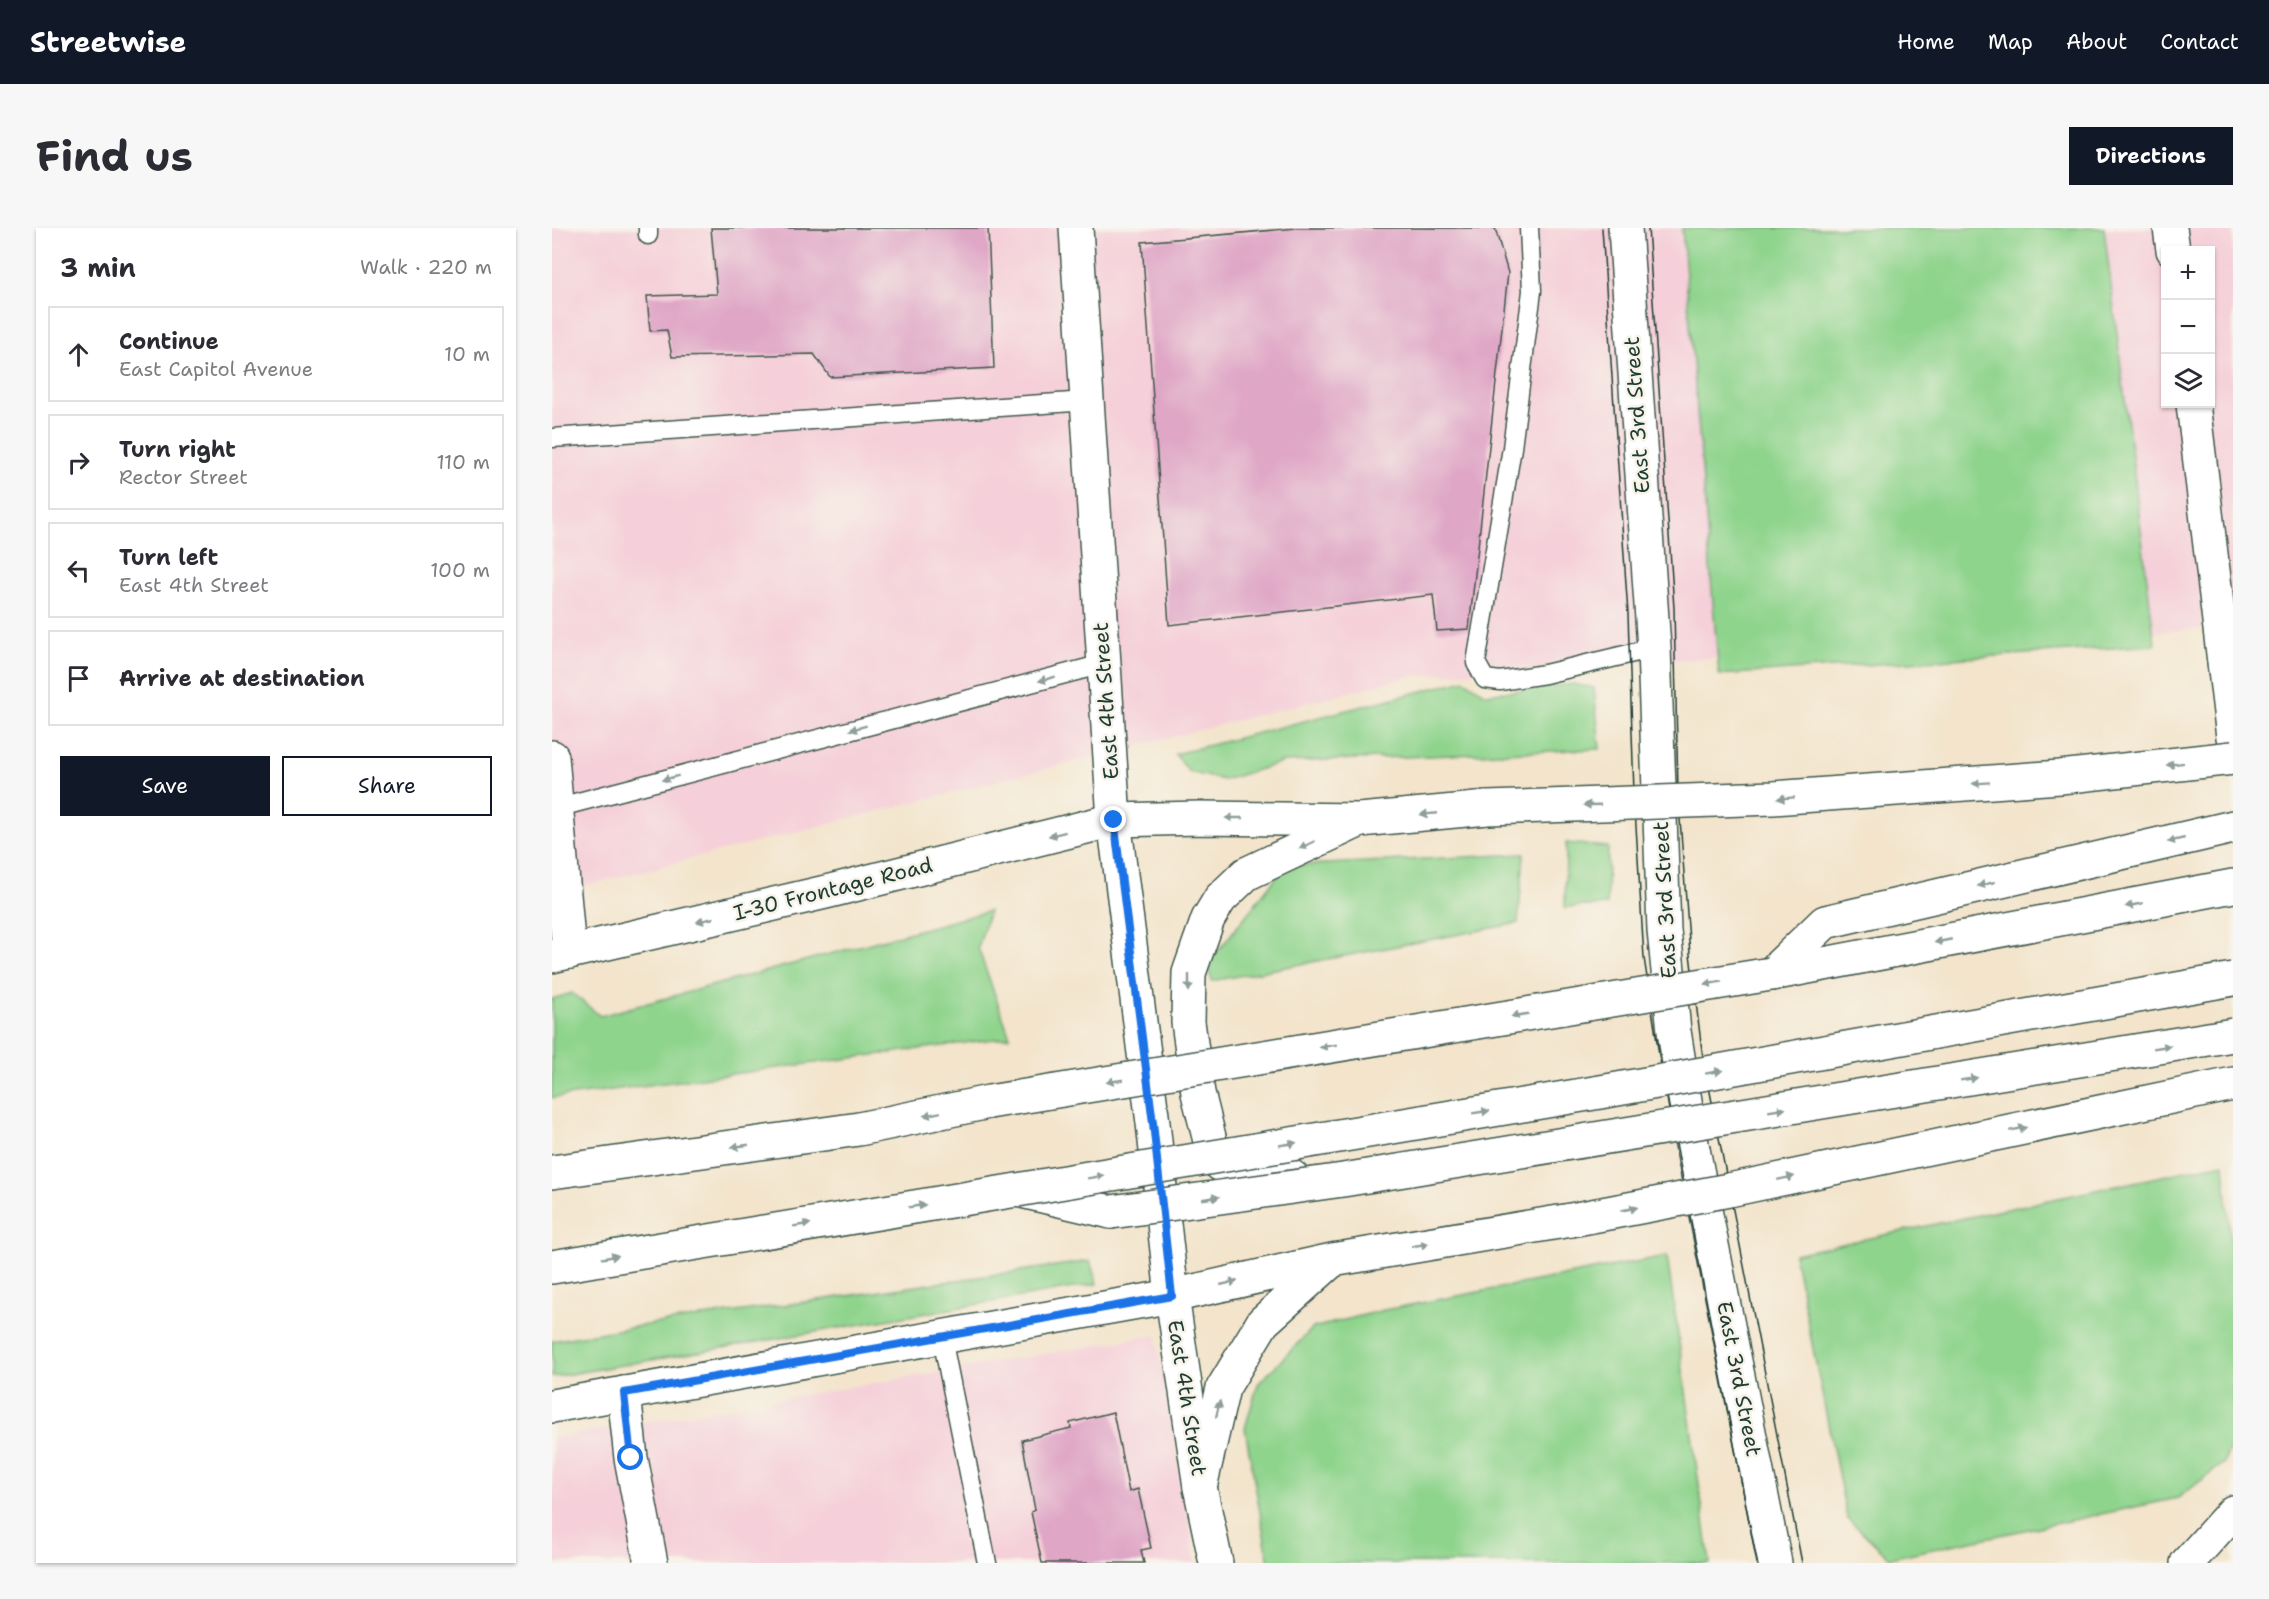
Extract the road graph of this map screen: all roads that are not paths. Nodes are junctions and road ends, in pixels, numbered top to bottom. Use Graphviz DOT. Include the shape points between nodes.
graph roads {
  1 [pos="1528,228"];
  2 [pos="1625,228"];
  3 [pos="2170,228"];
  4 [pos="1069,231"];
  5 [pos="2172,246"];
  6 [pos="1087,401"];
  7 [pos="2193,408"];
  8 [pos="552,438"];
  9 [pos="1654,648"];
  10 [pos="1103,664"];
  11 [pos="2233,737"];
  12 [pos="552,757"];
  13 [pos="2233,758"];
  14 [pos="554,808"];
  15 [pos="1114,820"];
  16 [pos="1360,820"];
  17 [pos="2233,828"];
  18 [pos="2233,886"];
  19 [pos="560,954"];
  20 [pos="1771,974"];
  21 [pos="2233,979"];
  22 [pos="2233,1035"];
  23 [pos="2233,1084"];
  24 [pos="1691,1139"];
  25 [pos="552,1172"];
  26 [pos="1017,1190"];
  27 [pos="1332,1260"];
  28 [pos="552,1267"];
  29 [pos="1172,1296"];
  30 [pos="942,1338"];
  31 [pos="624,1393"];
  32 [pos="552,1406"];
  33 [pos="1200,1487"];
  34 [pos="2233,1512"];
  35 [pos="651,1563"];
  36 [pos="987,1563"];
  37 [pos="1216,1563"];
  38 [pos="1775,1563"];
  39 [pos="2187,1563"];
  1 -- 9 [label="lane" via="1532,291 1512,448 1476,663 1485,679 1500,681"];
  2 -- 9 [label="main road, East 3rd Street"];
  3 -- 5 [label="main road"];
  4 -- 6 [label="main road, East 4th Street"];
  6 -- 8 [label="lane"];
  6 -- 10 [label="main road, East 4th Street"];
  7 -- 11 [label="main road"];
  9 -- 24 [label="main road, East 3rd Street" via="1664,930 1674,1032"];
  10 -- 14 [label="lane, one-way"];
  10 -- 15 [label="main road, East 4th Street"];
  12 -- 14 [label="main road"];
  13 -- 16 [label="main road, one-way, bridge" via="2060,777 1773,798 1487,808"];
  14 -- 19 [label="main road"];
  16 -- 15 [label="main road, I-30 Frontage Road, one-way"];
  15 -- 19 [label="main road, I-30 Frontage Road, one-way"];
  15 -- 29 [label="main road, East 4th Street"];
  16 -- 24 [label="main road, one-way" via="1246,874 1220,899 1208,919 1189,973 1188,1022 1210,1146 1221,1164 1234,1174 1269,1179"];
  17 -- 20 [label="main road, one-way" via="1825,922"];
  18 -- 20 [label="main road, one-way"];
  20 -- 25 [label="main road, one-way, bridge" via="989,1102 859,1129"];
  26 -- 21 [label="main road, one-way, bridge" via="1636,1086"];
  26 -- 22 [label="main road, one-way, bridge" via="1111,1212 1355,1179"];
  27 -- 23 [label="main road, one-way, bridge" via="1729,1190"];
  24 -- 38 [label="main road, East 3rd Street"];
  28 -- 26 [label="main road, one-way"];
  29 -- 27 [label="main road, one-way"];
  33 -- 27 [label="main road, one-way" via="1223,1388 1263,1323"];
  29 -- 30 [label="main road"];
  29 -- 33 [label="main road, East 4th Street"];
  30 -- 31 [label="main road"];
  30 -- 36 [label="lane"];
  31 -- 32 [label="main road"];
  31 -- 35 [label="main road" via="631,1458"];
  33 -- 37 [label="main road, East 4th Street"];
  34 -- 39 [label="main road"];
}
